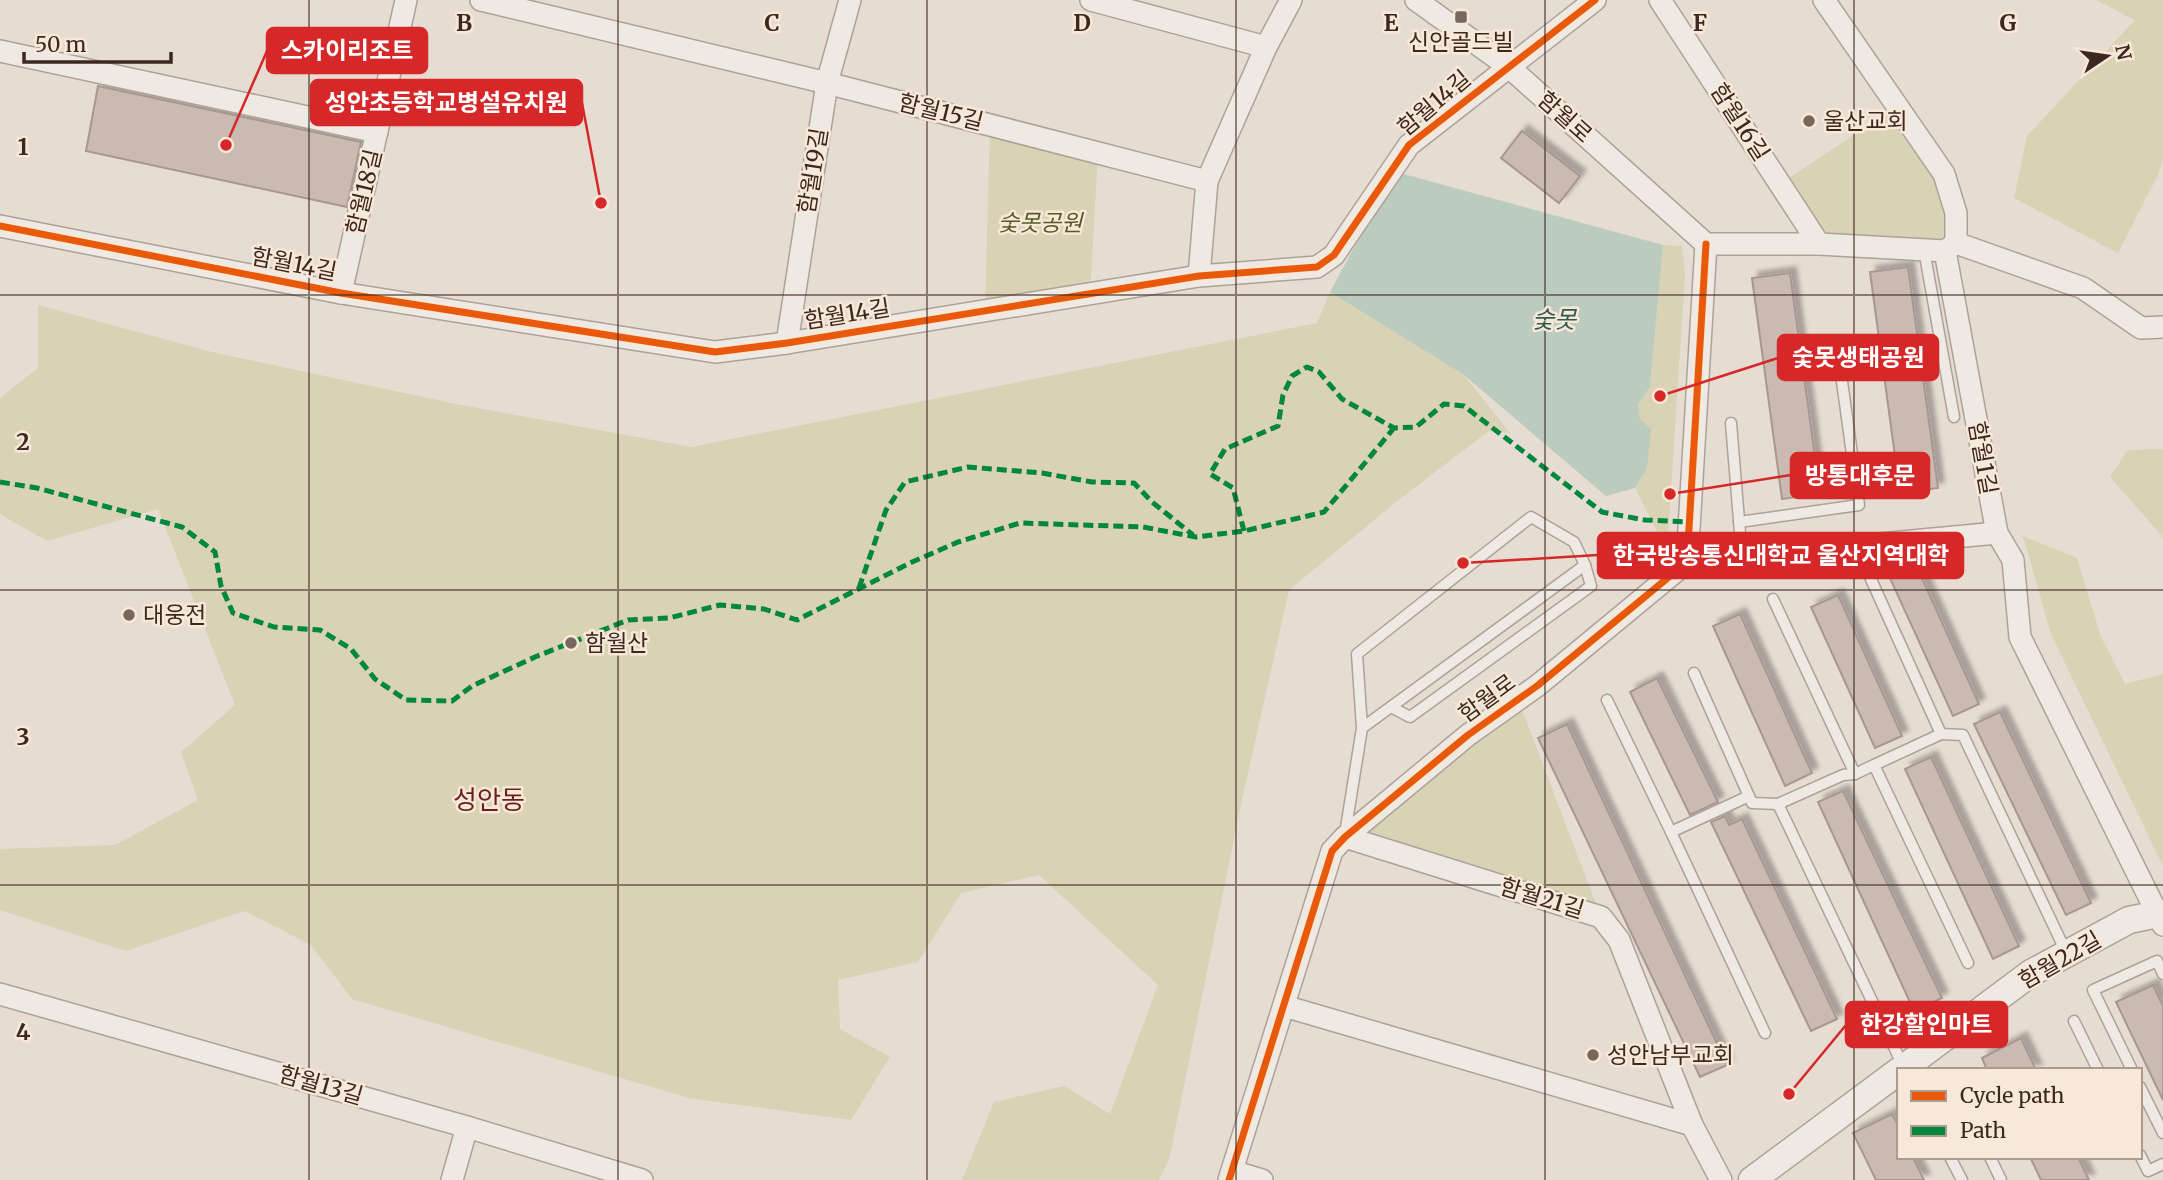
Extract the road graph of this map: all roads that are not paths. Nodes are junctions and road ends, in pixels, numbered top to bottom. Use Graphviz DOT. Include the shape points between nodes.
graph roads {
  1 [pos="406,0"];
  2 [pos="481,0"];
  3 [pos="850,0"];
  4 [pos="1091,0"];
  5 [pos="1290,0"];
  6 [pos="1416,0"];
  7 [pos="1595,0"];
  8 [pos="1660,0"];
  9 [pos="1824,0"];
  10 [pos="1266,47"];
  11 [pos="0,51"];
  12 [pos="1509,67"];
  13 [pos="827,83"];
  14 [pos="377,132"];
  15 [pos="1207,181"];
  16 [pos="0,226"];
  17 [pos="1706,244"];
  18 [pos="1819,244"];
  19 [pos="1942,248"];
  20 [pos="1199,275"];
  21 [pos="341,293"];
  22 [pos="2163,327"];
  23 [pos="787,343"];
  24 [pos="1837,345"];
  25 [pos="1954,417"];
  26 [pos="1731,424"];
  27 [pos="1739,522"];
  28 [pos="1997,533"];
  29 [pos="1742,557"];
  30 [pos="1687,562"];
  31 [pos="1585,565"];
  32 [pos="1870,577"];
  33 [pos="1773,599"];
  34 [pos="1694,673"];
  35 [pos="1607,700"];
  36 [pos="1391,706"];
  37 [pos="1362,728"];
  38 [pos="1941,734"];
  39 [pos="1874,765"];
  40 [pos="1855,774"];
  41 [pos="1749,796"];
  42 [pos="1779,804"];
  43 [pos="1671,832"];
  44 [pos="1345,837"];
  45 [pos="2161,917"];
  46 [pos="2067,954"];
  47 [pos="1968,963"];
  48 [pos="2163,974"];
  49 [pos="0,994"];
  50 [pos="1284,1006"];
  51 [pos="2074,1021"];
  52 [pos="1765,1033"];
  53 [pos="1901,1068"];
  54 [pos="1905,1068"];
  55 [pos="2097,1068"];
  56 [pos="2131,1068"];
  57 [pos="1897,1074"];
  58 [pos="2142,1091"];
  59 [pos="1692,1125"];
  60 [pos="467,1127"];
  61 [pos="2163,1133"];
  62 [pos="1951,1159"];
  63 [pos="1991,1159"];
  64 [pos="2142,1159"];
  65 [pos="2163,1164"];
  66 [pos="1230,1176"];
  67 [pos="2151,1176"];
  68 [pos="452,1180"];
  69 [pos="642,1180"];
  70 [pos="1262,1180"];
  71 [pos="1721,1180"];
  72 [pos="1752,1180"];
  73 [pos="1962,1180"];
  74 [pos="2001,1180"];
  1 -- 14 [label="street, 함월18길"];
  2 -- 13 [label="street, 함월15길"];
  3 -- 13 [label="street, 함월19길"];
  4 -- 10 [label="street"];
  5 -- 10 [label="street"];
  6 -- 12 [label="street, 함월로"];
  7 -- 12 [label="street, 함월14길"];
  8 -- 18 [label="street, 함월16길"];
  9 -- 19 [label="street, 함월1길" via="1944,174 1956,213"];
  10 -- 15 [label="street"];
  11 -- 14 [label="street, 함월18길"];
  12 -- 17 [label="street, 함월로"];
  12 -- 20 [label="street, 함월14길" via="1409,145 1334,255 1317,267"];
  13 -- 15 [label="street, 함월15길"];
  13 -- 23 [label="street, 함월19길"];
  14 -- 21 [label="street, 함월18길"];
  15 -- 20 [label="street"];
  16 -- 21 [label="street, 함월14길"];
  17 -- 18 [label="street"];
  17 -- 30 [label="street"];
  18 -- 19 [label="street"];
  19 -- 22 [label="street" via="2083,288 2141,328"];
  19 -- 25 [label="lane"];
  19 -- 28 [label="street, 함월1길"];
  20 -- 23 [label="street, 함월14길"];
  21 -- 23 [label="street, 함월14길" via="715,352"];
  24 -- 27 [label="lane" via="1859,505"];
  26 -- 27 [label="lane"];
  27 -- 29 [label="lane"];
  28 -- 29 [label="street"];
  28 -- 45 [label="street, 함월1길" via="2013,560 2020,637"];
  29 -- 30 [label="street"];
  30 -- 44 [label="street, 함월로"];
  31 -- 36 [label="lane"];
  31 -- 36 [label="lane" via="1591,586 1410,717"];
  31 -- 37 [label="lane" via="1574,542 1531,517 1357,654"];
  32 -- 38 [label="lane"];
  33 -- 40 [label="lane"];
  34 -- 41 [label="lane"];
  35 -- 43 [label="lane"];
  36 -- 37 [label="lane"];
  37 -- 44 [label="lane"];
  38 -- 39 [label="lane"];
  38 -- 46 [label="lane" via="1963,735"];
  39 -- 40 [label="lane"];
  39 -- 47 [label="lane"];
  40 -- 42 [label="lane"];
  41 -- 42 [label="lane" via="1752,803"];
  41 -- 43 [label="lane"];
  42 -- 53 [label="lane"];
  43 -- 52 [label="lane"];
  44 -- 50 [label="street, 함월로" via="1332,851"];
  44 -- 59 [label="street, 함월21길" via="1601,917 1619,940"];
  45 -- 46 [label="street, 함월22길" via="2129,920"];
  46 -- 54 [label="street, 함월22길" via="2031,973"];
  48 -- 56 [label="lane" via="2157,961 2093,990"];
  49 -- 60 [label="street, 함월13길"];
  50 -- 59 [label="street"];
  50 -- 66 [label="street, 함월로"];
  51 -- 55 [label="lane"];
  57 -- 72 [label="street, 함월22길"];
  58 -- 61 [label="lane"];
  59 -- 71 [label="street, 함월21길"];
  60 -- 68 [label="street"];
  60 -- 69 [label="street, 함월13길"];
  62 -- 73 [label="lane"];
  63 -- 74 [label="lane"];
  64 -- 67 [label="lane"];
  65 -- 67 [label="lane"];
  66 -- 70 [label="street"];
}
